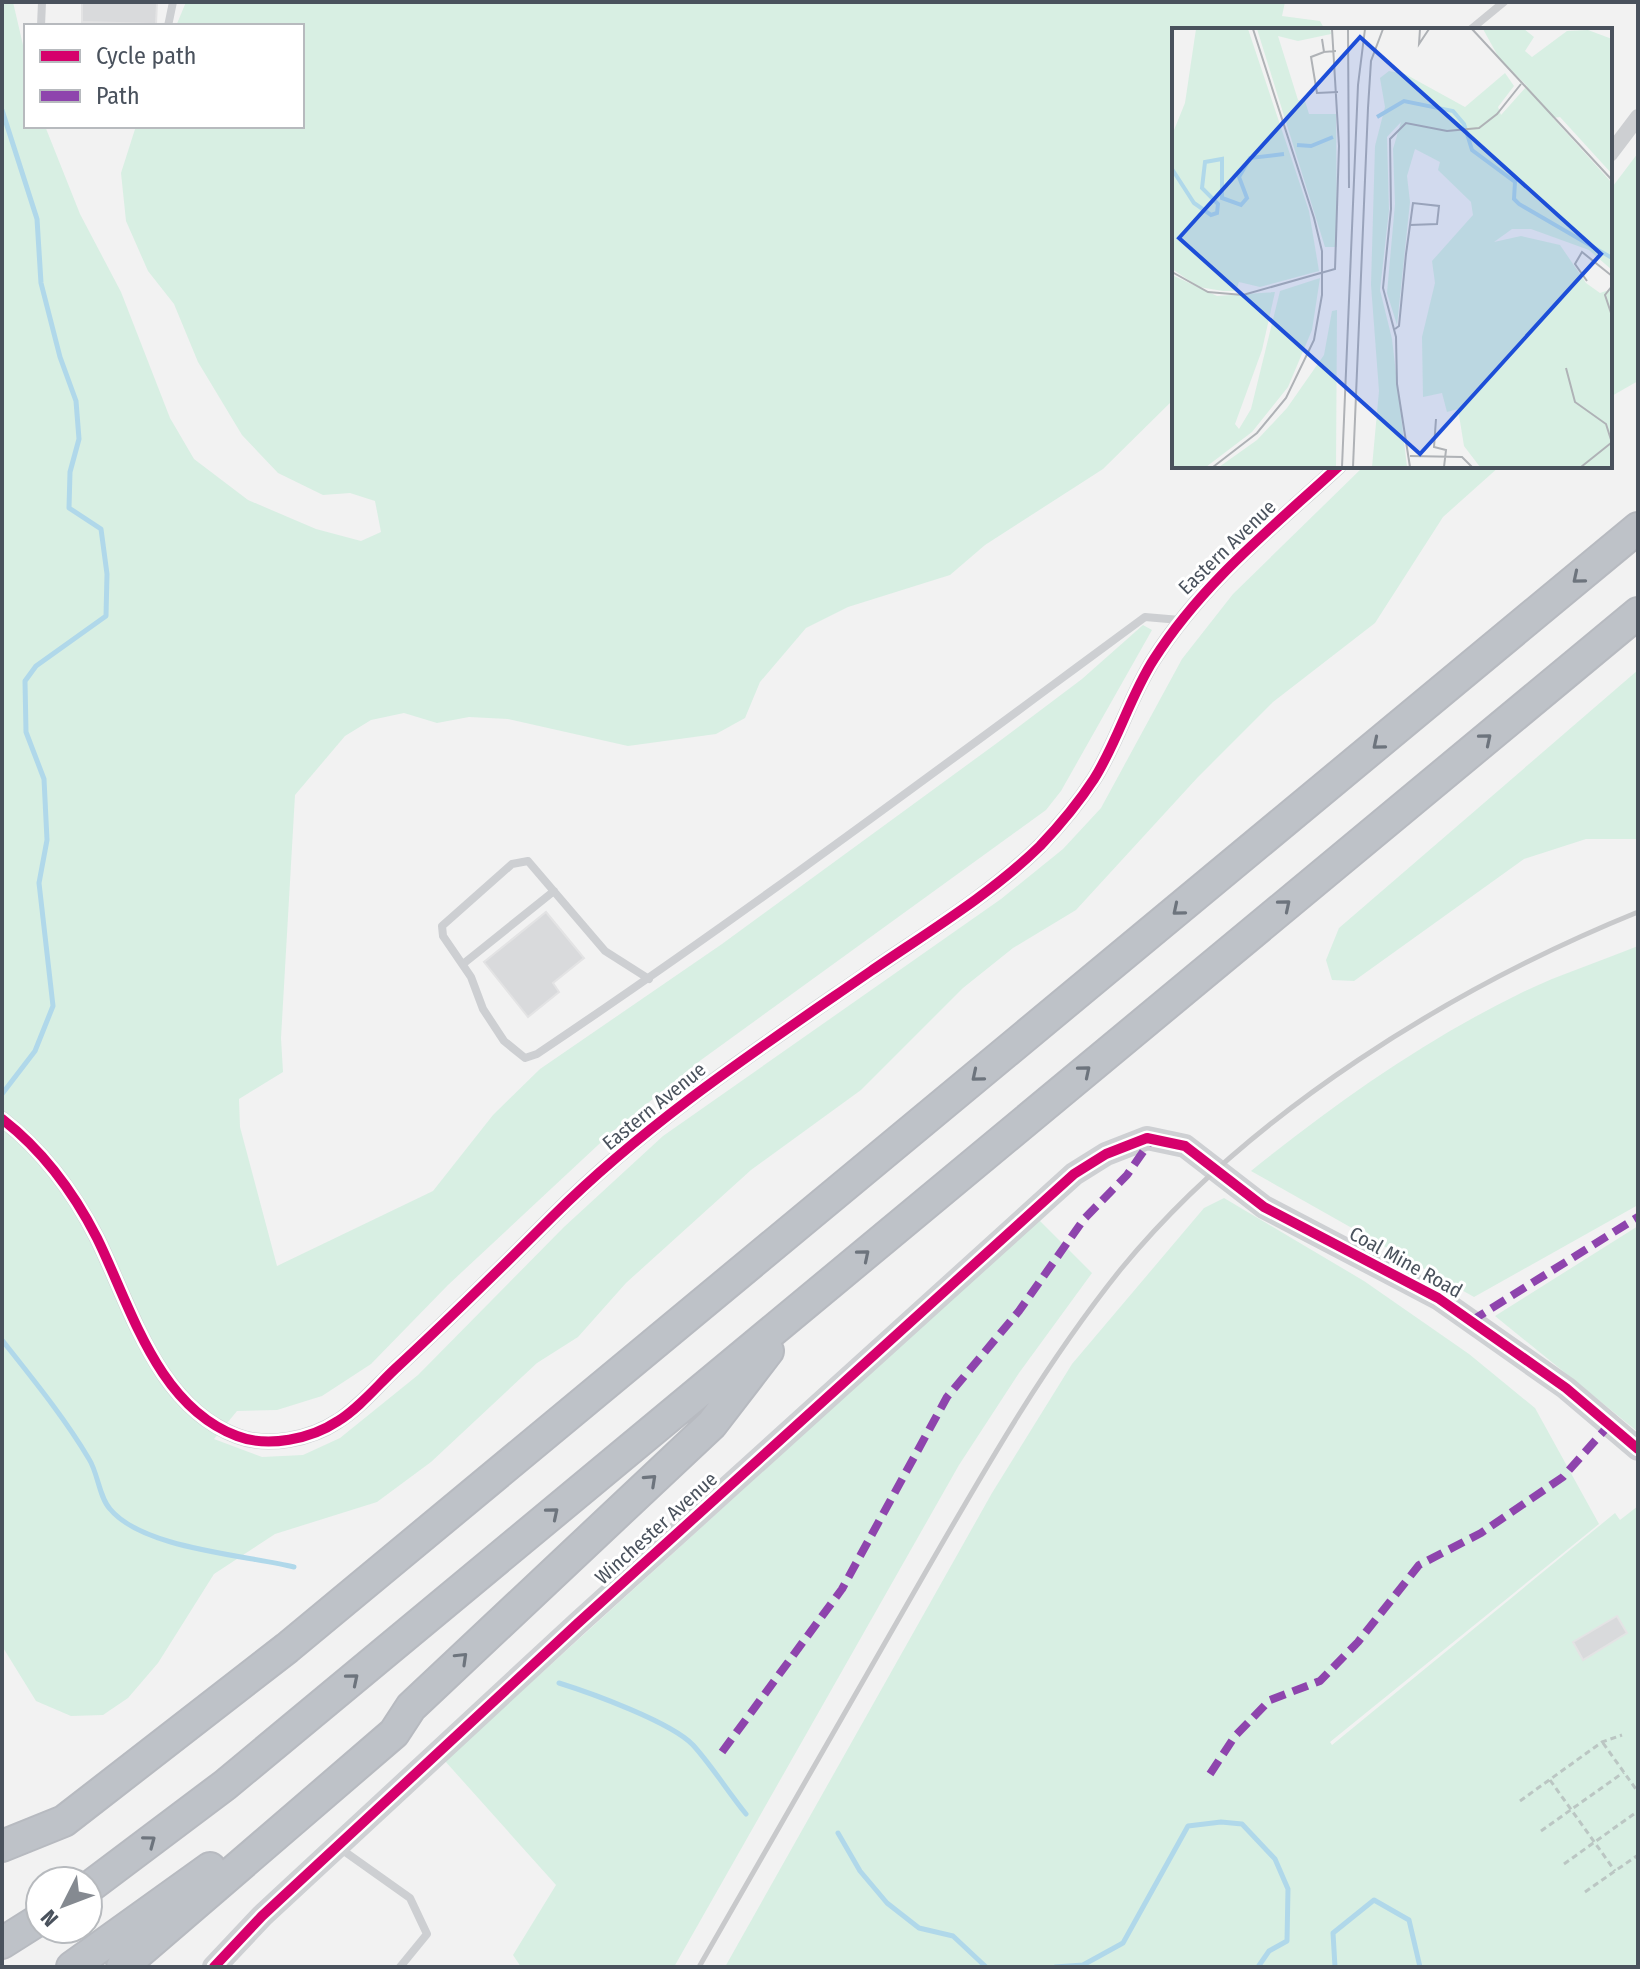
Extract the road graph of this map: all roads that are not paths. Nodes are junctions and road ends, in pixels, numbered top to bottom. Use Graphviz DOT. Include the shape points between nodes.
graph roads {
  1 [pos="42,2"];
  2 [pos="173,2"];
  3 [pos="1504,2"];
  4 [pos="41,24"];
  5 [pos="168,24"];
  6 [pos="1472,28"];
  7 [pos="1638,117"];
  8 [pos="1612,149"];
  9 [pos="1337,468"];
  10 [pos="1638,528"];
  11 [pos="1638,613"];
  12 [pos="1180,620"];
  13 [pos="554,891"];
  14 [pos="463,964"];
  15 [pos="649,979"];
  16 [pos="2,1119"];
  17 [pos="1140,1140"];
  18 [pos="804,1305"];
  19 [pos="1638,1449"];
  20 [pos="411,1707"];
  21 [pos="64,1821"];
  22 [pos="2,1846"];
  23 [pos="337,1846"];
  24 [pos="2,1867"];
  25 [pos="104,1876"];
  26 [pos="24,1929"];
  27 [pos="2,1943"];
  28 [pos="72,1967"];
  29 [pos="122,1967"];
  30 [pos="214,1967"];
  31 [pos="400,1967"];
  1 -- 4 [label="lane"];
  2 -- 5 [label="lane"];
  3 -- 6 [label="lane"];
  7 -- 8 [label="street"];
  9 -- 12 [label="street, Eastern Avenue" via="1207,586"];
  10 -- 21 [label="highway, one-way" via="300,1638"];
  18 -- 11 [label="highway, one-way"];
  12 -- 15 [label="lane" via="1145,617"];
  12 -- 16 [label="street, Eastern Avenue" via="1151,663 1095,777 1042,844 935,928 739,1062 650,1130 338,1421 300,1438 267,1441 238,1436 199,1414 137,1334 97,1238 72,1195"];
  13 -- 14 [label="lane"];
  13 -- 14 [label="lane" via="528,861 512,864 442,926"];
  13 -- 15 [label="lane" via="605,951"];
  14 -- 15 [label="lane" via="504,1041 525,1058"];
  17 -- 19 [label="street, Coal Mine Road" via="1185,1146 1264,1207 1438,1298 1566,1388"];
  17 -- 23 [label="street, Winchester Avenue" via="1074,1174"];
  20 -- 18 [label="highway, one-way" via="712,1424"];
  25 -- 18 [label="highway, one-way" via="225,1785"];
  20 -- 28 [label="highway" via="383,1723 222,1860"];
  20 -- 29 [label="highway" via="394,1733"];
  21 -- 22 [label="highway"];
  21 -- 24 [label="highway"];
  23 -- 30 [label="street, Winchester Avenue"];
  23 -- 31 [label="lane" via="410,1898 427,1934"];
  26 -- 27 [label="highway"];
}
